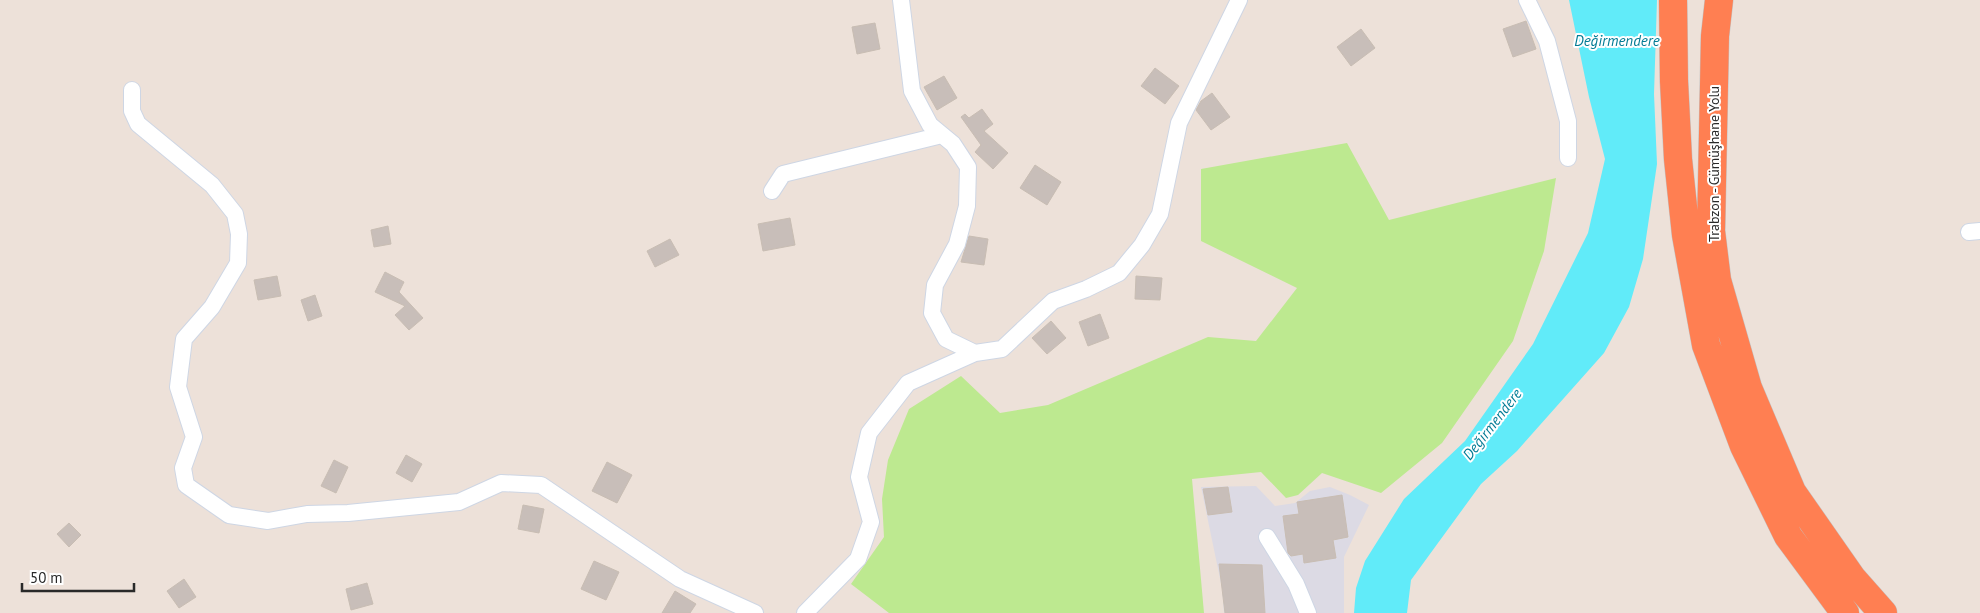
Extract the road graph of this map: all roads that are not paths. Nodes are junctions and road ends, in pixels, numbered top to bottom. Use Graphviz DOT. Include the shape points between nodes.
graph roads {
  1 [pos="901,0"];
  2 [pos="1239,0"];
  3 [pos="1527,0"];
  4 [pos="1673,0"];
  5 [pos="1719,0"];
  6 [pos="132,90"];
  7 [pos="942,135"];
  8 [pos="1568,158"];
  9 [pos="772,191"];
  10 [pos="975,353"];
  11 [pos="1267,537"];
  12 [pos="755,613"];
  13 [pos="805,613"];
  14 [pos="1308,613"];
  15 [pos="1845,613"];
  16 [pos="1883,613"];
  1 -- 7 [label="street" via="912,91 930,125"];
  2 -- 10 [label="street" via="1179,123 1160,214 1142,245 1119,273 1054,301 1002,349"];
  3 -- 8 [label="street" via="1547,41 1568,122"];
  4 -- 15 [label="highway, Trabzon - Gümüşhane Yolu" via="1678,159 1686,235 1706,345 1744,446 1788,536"];
  5 -- 16 [label="highway, Trabzon - Gümüşhane Yolu" via="1715,36 1711,231 1720,289 1748,388 1792,492 1852,578"];
  6 -- 12 [label="street" via="132,111 138,124 212,185 235,214 239,234 238,263 212,307 184,339 178,387 194,437 183,468 186,485 230,515 268,522 307,514 458,502 501,483 541,485 680,579"];
  7 -- 9 [label="street" via="783,174"];
  7 -- 10 [label="street" via="953,144 968,167 967,206 957,244 935,285 932,313 946,339"];
  10 -- 13 [label="street" via="908,383 869,433 859,477 871,522 858,559"];
  11 -- 14 [label="street" via="1296,584"];
}
